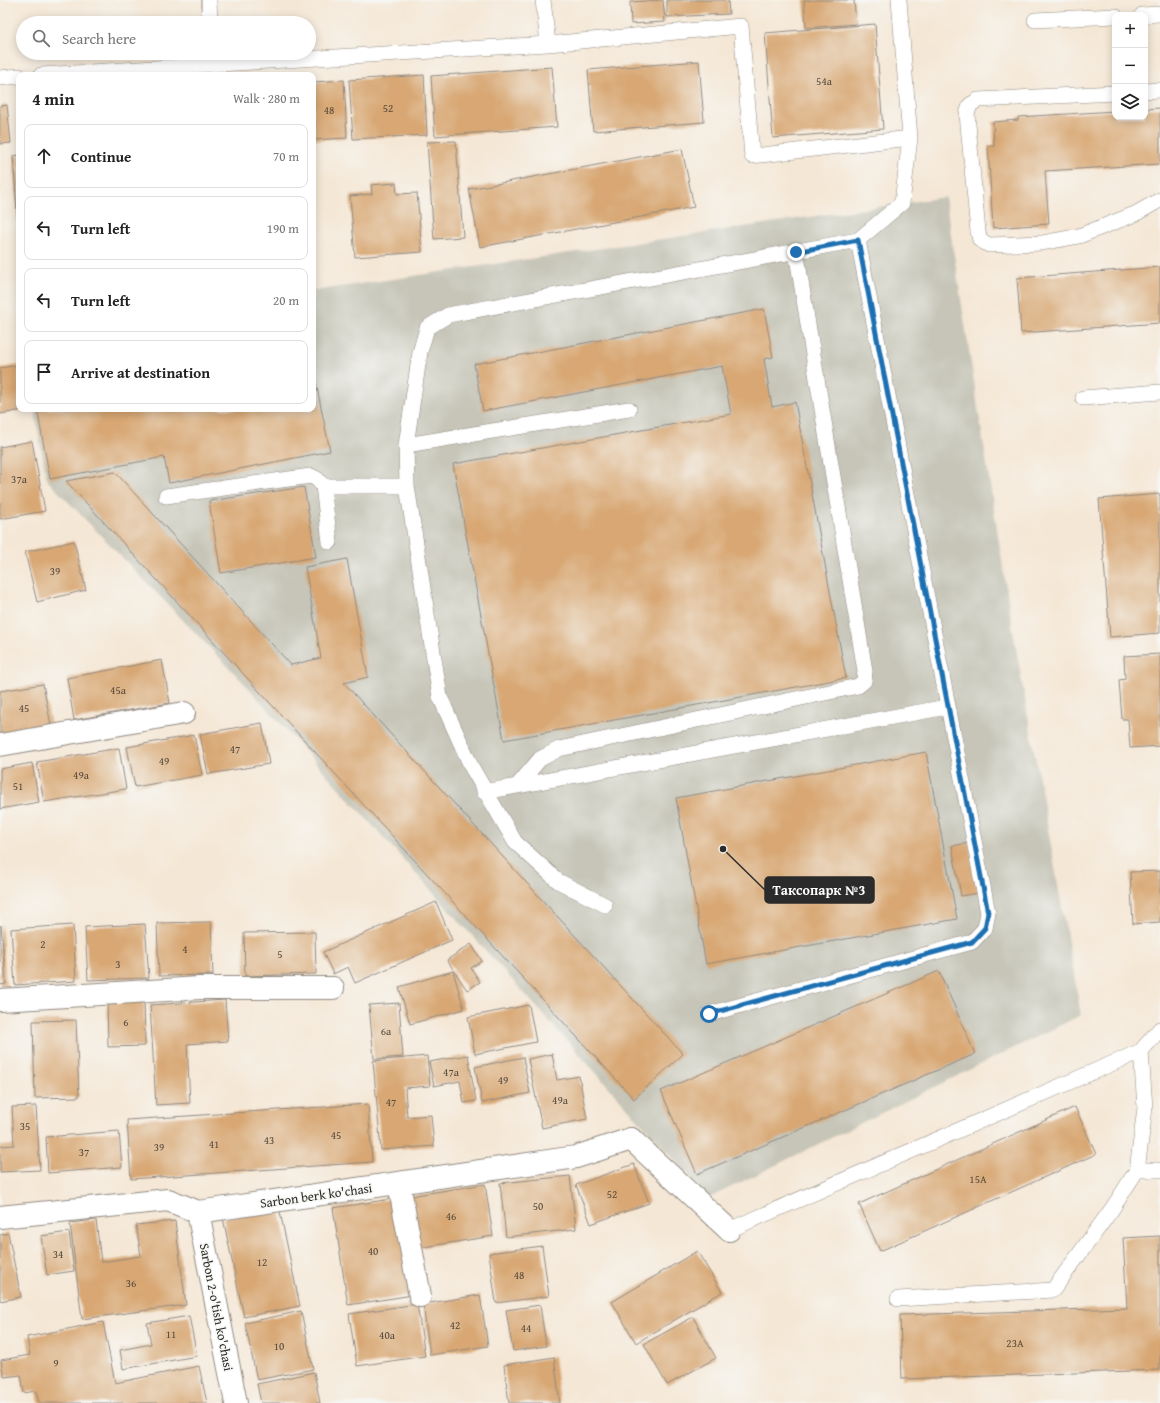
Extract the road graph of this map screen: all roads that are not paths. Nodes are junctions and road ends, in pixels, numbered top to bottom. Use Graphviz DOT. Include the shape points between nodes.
graph roads {
  1 [pos="209,0"];
  2 [pos="543,0"];
  3 [pos="899,0"];
  4 [pos="1160,14"];
  5 [pos="1148,15"];
  6 [pos="210,16"];
  7 [pos="1112,16"];
  8 [pos="1035,20"];
  9 [pos="548,44"];
  10 [pos="316,54"];
  11 [pos="202,60"];
  12 [pos="73,72"];
  13 [pos="16,76"];
  14 [pos="0,78"];
  15 [pos="1160,90"];
  16 [pos="1148,91"];
  17 [pos="1112,92"];
  18 [pos="910,138"];
  19 [pos="1160,200"];
  20 [pos="858,240"];
  21 [pos="796,252"];
  22 [pos="1160,392"];
  23 [pos="1083,398"];
  24 [pos="629,409"];
  25 [pos="406,445"];
  26 [pos="323,486"];
  27 [pos="407,486"];
  28 [pos="166,496"];
  29 [pos="330,542"];
  30 [pos="947,707"];
  31 [pos="184,713"];
  32 [pos="0,745"];
  33 [pos="516,786"];
  34 [pos="484,792"];
  35 [pos="605,905"];
  36 [pos="334,988"];
  37 [pos="0,1000"];
  38 [pos="709,1014"];
  39 [pos="1160,1029"];
  40 [pos="1141,1050"];
  41 [pos="1137,1170"];
  42 [pos="1160,1170"];
  43 [pos="400,1184"];
  44 [pos="198,1212"];
  45 [pos="0,1217"];
  46 [pos="729,1230"];
  47 [pos="420,1296"];
  48 [pos="898,1299"];
  49 [pos="236,1403"];
  1 -- 6 [label="lane"];
  2 -- 9 [label="lane"];
  3 -- 18 [label="lane"];
  4 -- 5 [label="lane"];
  7 -- 8 [label="lane"];
  9 -- 10 [label="lane"];
  9 -- 18 [label="lane" via="741,26 752,156"];
  11 -- 12 [label="lane"];
  13 -- 14 [label="lane"];
  15 -- 16 [label="lane"];
  17 -- 19 [label="lane" via="978,100 970,105 967,114 980,240 990,245 1042,243 1079,236 1135,214"];
  18 -- 20 [label="lane" via="902,203"];
  20 -- 21 [label="lane"];
  20 -- 30 [label="lane"];
  21 -- 25 [label="lane" via="448,315 427,328 420,352"];
  21 -- 33 [label="lane" via="865,672 864,681 858,686 559,749 540,759"];
  22 -- 23 [label="lane"];
  24 -- 25 [label="lane"];
  25 -- 27 [label="lane"];
  26 -- 27 [label="lane"];
  26 -- 28 [label="lane" via="311,476"];
  26 -- 29 [label="lane"];
  27 -- 34 [label="lane" via="440,697"];
  30 -- 33 [label="lane"];
  30 -- 38 [label="lane" via="988,913 985,928 972,942"];
  31 -- 32 [label="street"];
  33 -- 34 [label="lane"];
  34 -- 35 [label="lane" via="515,842 558,881"];
  36 -- 37 [label="street" via="200,988"];
  39 -- 40 [label="lane"];
  40 -- 41 [label="lane" via="1145,1108"];
  40 -- 46 [label="lane"];
  41 -- 42 [label="lane"];
  41 -- 48 [label="lane" via="1053,1290"];
  43 -- 44 [label="street, Sarbon berk ko'chasi"];
  43 -- 46 [label="street, Sarbon berk ko'chasi" via="576,1157 631,1139"];
  43 -- 47 [label="street"];
  44 -- 45 [label="street, Sarbon berk ko'chasi" via="168,1200"];
  44 -- 49 [label="street, Sarbon 2-o'tish ko'chasi"];
}
